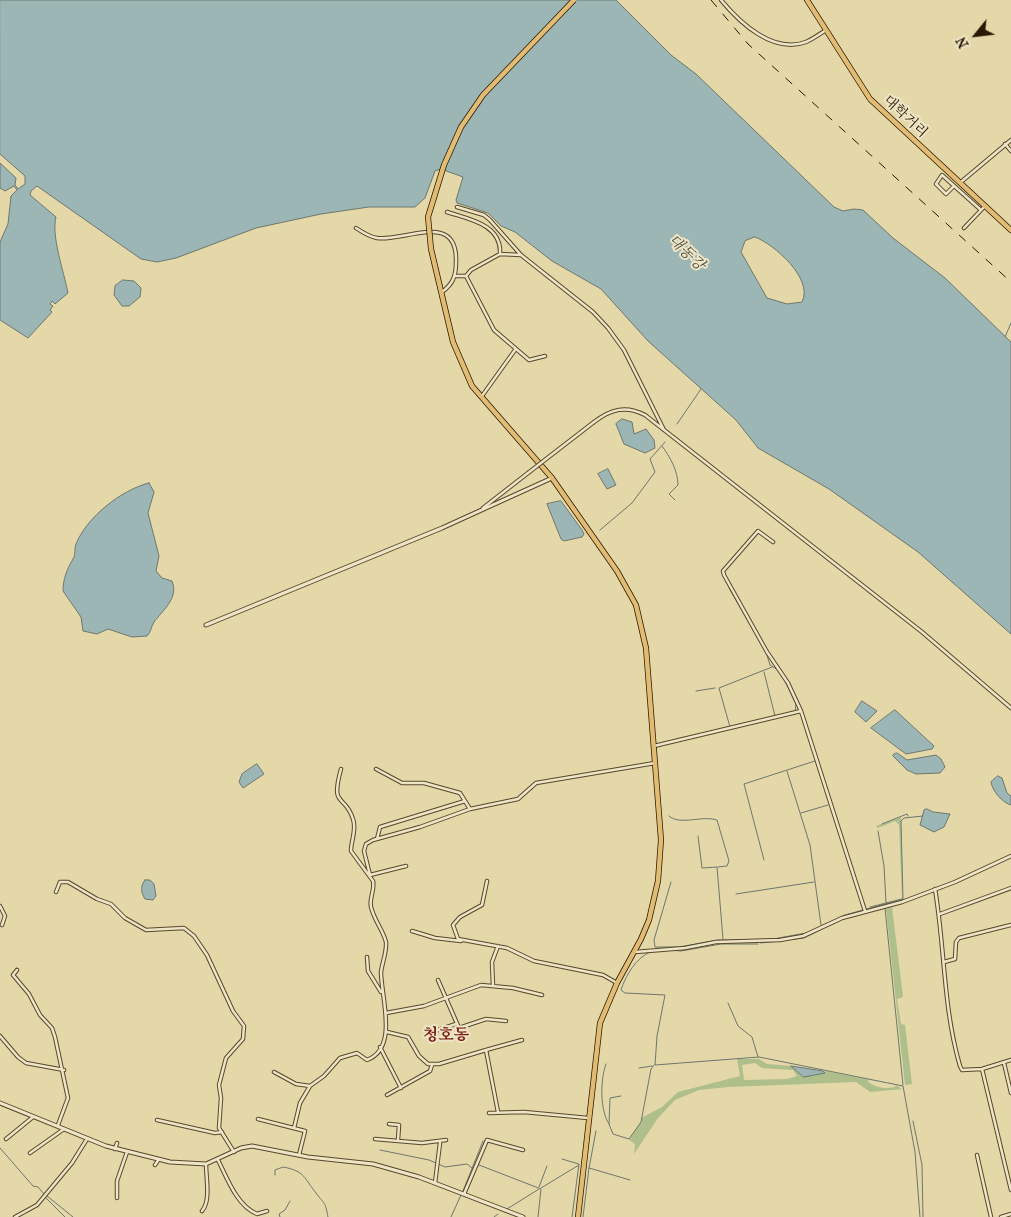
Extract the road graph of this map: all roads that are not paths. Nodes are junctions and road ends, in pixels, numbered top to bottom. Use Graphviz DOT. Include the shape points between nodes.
graph roads {
  1 [pos="574,0"];
  2 [pos="721,0"];
  3 [pos="807,0"];
  4 [pos="826,30"];
  5 [pos="1011,140"];
  6 [pos="1005,144"];
  7 [pos="1011,151"];
  8 [pos="960,183"];
  9 [pos="954,186"];
  10 [pos="985,206"];
  11 [pos="457,207"];
  12 [pos="981,210"];
  13 [pos="447,212"];
  14 [pos="356,228"];
  15 [pos="964,228"];
  16 [pos="1011,230"];
  17 [pos="500,254"];
  18 [pos="521,255"];
  19 [pos="455,276"];
  20 [pos="466,276"];
  21 [pos="442,292"];
  22 [pos="516,350"];
  23 [pos="545,356"];
  24 [pos="481,397"];
  25 [pos="665,432"];
  26 [pos="552,478"];
  27 [pos="482,509"];
  28 [pos="774,542"];
  29 [pos="206,625"];
  30 [pos="1011,708"];
  31 [pos="801,712"];
  32 [pos="653,746"];
  33 [pos="655,763"];
  34 [pos="340,769"];
  35 [pos="376,769"];
  36 [pos="465,801"];
  37 [pos="470,809"];
  38 [pos="377,839"];
  39 [pos="1011,856"];
  40 [pos="406,866"];
  41 [pos="370,875"];
  42 [pos="487,881"];
  43 [pos="935,888"];
  44 [pos="1011,888"];
  45 [pos="56,892"];
  46 [pos="0,906"];
  47 [pos="865,911"];
  48 [pos="939,914"];
  49 [pos="2,925"];
  50 [pos="1011,925"];
  51 [pos="412,931"];
  52 [pos="463,941"];
  53 [pos="498,946"];
  54 [pos="634,952"];
  55 [pos="367,957"];
  56 [pos="944,962"];
  57 [pos="17,970"];
  58 [pos="438,980"];
  59 [pos="617,983"];
  60 [pos="493,986"];
  61 [pos="381,993"];
  62 [pos="542,994"];
  63 [pos="446,998"];
  64 [pos="386,1013"];
  65 [pos="506,1021"];
  66 [pos="456,1024"];
  67 [pos="387,1032"];
  68 [pos="429,1033"];
  69 [pos="0,1036"];
  70 [pos="522,1040"];
  71 [pos="380,1047"];
  72 [pos="486,1050"];
  73 [pos="1011,1060"];
  74 [pos="1004,1063"];
  75 [pos="432,1065"];
  76 [pos="982,1069"];
  77 [pos="64,1070"];
  78 [pos="274,1072"];
  79 [pos="310,1086"];
  80 [pos="401,1088"];
  81 [pos="1011,1093"];
  82 [pos="387,1095"];
  83 [pos="2,1103"];
  84 [pos="0,1107"];
  85 [pos="498,1112"];
  86 [pos="489,1113"];
  87 [pos="34,1116"];
  88 [pos="590,1118"];
  89 [pos="258,1119"];
  90 [pos="157,1120"];
  91 [pos="390,1124"];
  92 [pos="58,1125"];
  93 [pos="65,1128"];
  94 [pos="294,1128"];
  95 [pos="222,1132"];
  96 [pos="376,1138"];
  97 [pos="6,1139"];
  98 [pos="87,1140"];
  99 [pos="398,1140"];
  100 [pos="446,1140"];
  101 [pos="117,1143"];
  102 [pos="440,1143"];
  103 [pos="115,1149"];
  104 [pos="523,1150"];
  105 [pos="127,1152"];
  106 [pos="234,1152"];
  107 [pos="30,1153"];
  108 [pos="299,1155"];
  109 [pos="977,1155"];
  110 [pos="159,1159"];
  111 [pos="218,1160"];
  112 [pos="983,1160"];
  113 [pos="979,1161"];
  114 [pos="206,1164"];
  115 [pos="155,1165"];
  116 [pos="435,1183"];
  117 [pos="1011,1190"];
  118 [pos="464,1194"];
  119 [pos="117,1198"];
  120 [pos="202,1211"];
  121 [pos="267,1211"];
  122 [pos="257,1214"];
  123 [pos="1011,1214"];
  124 [pos="15,1217"];
  125 [pos="261,1217"];
  126 [pos="523,1217"];
  127 [pos="578,1217"];
  128 [pos="991,1217"];
  129 [pos="1001,1217"];
  1 -- 21 [label="main road, bridge" via="482,95 460,127 428,217 431,249"];
  2 -- 4 [label="street" via="748,27 776,42 806,42"];
  3 -- 4 [label="main road, 대학거리"];
  4 -- 8 [label="main road, 대학거리" via="870,99"];
  5 -- 6 [label="street"];
  6 -- 7 [label="street"];
  6 -- 8 [label="street"];
  8 -- 10 [label="main road, 대학거리"];
  9 -- 9 [label="street" via="942,176 936,184 946,194"];
  9 -- 12 [label="street"];
  10 -- 12 [label="street"];
  10 -- 16 [label="main road, 대학거리"];
  11 -- 18 [label="street" via="484,215"];
  12 -- 15 [label="street"];
  13 -- 17 [label="street" via="488,227 498,241"];
  14 -- 19 [label="street" via="377,238 438,232 454,244"];
  17 -- 18 [label="street"];
  17 -- 20 [label="street"];
  18 -- 25 [label="street" via="593,312 608,328 624,350"];
  19 -- 20 [label="street"];
  19 -- 21 [label="street"];
  20 -- 22 [label="street" via="494,330"];
  21 -- 24 [label="main road" via="459,361"];
  22 -- 23 [label="street" via="529,360"];
  22 -- 24 [label="street"];
  24 -- 26 [label="main road"];
  25 -- 27 [label="street, bridge" via="631,409 616,410 594,422"];
  25 -- 30 [label="street" via="922,632"];
  26 -- 27 [label="street"];
  26 -- 32 [label="main road" via="617,571 636,605 646,648"];
  27 -- 29 [label="street"];
  28 -- 31 [label="street" via="758,531 723,571 767,652 788,683"];
  31 -- 32 [label="street"];
  31 -- 47 [label="street"];
  32 -- 33 [label="main road"];
  33 -- 37 [label="street" via="536,783 518,799"];
  33 -- 54 [label="main road" via="660,864 655,898"];
  34 -- 41 [label="street" via="336,792 354,821 351,851"];
  35 -- 36 [label="street" via="402,784 424,783 460,793"];
  36 -- 37 [label="street"];
  36 -- 38 [label="street" via="380,827"];
  37 -- 38 [label="street"];
  38 -- 41 [label="street" via="368,842 364,850"];
  39 -- 43 [label="street"];
  40 -- 41 [label="street"];
  41 -- 61 [label="street" via="374,885 371,907 386,942"];
  42 -- 52 [label="street" via="482,905 460,917 453,925 458,939"];
  43 -- 47 [label="street" via="902,902"];
  43 -- 48 [label="street"];
  44 -- 48 [label="street"];
  45 -- 95 [label="street" via="60,882 68,882 111,904 141,928 184,928 202,946 241,1020 244,1032 243,1039 226,1058 219,1085 218,1122"];
  46 -- 49 [label="street" via="5,916"];
  47 -- 54 [label="street" via="796,938 716,942"];
  48 -- 56 [label="street"];
  50 -- 56 [label="street" via="959,938 955,959"];
  51 -- 52 [label="street"];
  52 -- 53 [label="street"];
  53 -- 59 [label="street" via="515,950 534,961 603,974"];
  53 -- 60 [label="street" via="492,962"];
  54 -- 59 [label="main road"];
  55 -- 61 [label="street" via="368,971"];
  56 -- 76 [label="street" via="947,1006 960,1066 966,1071"];
  57 -- 77 [label="street" via="14,979 29,994 52,1028"];
  58 -- 63 [label="street"];
  59 -- 88 [label="main road" via="600,1023"];
  60 -- 62 [label="street"];
  60 -- 63 [label="street" via="474,986"];
  61 -- 64 [label="street"];
  63 -- 64 [label="street"];
  63 -- 66 [label="street"];
  64 -- 67 [label="street"];
  65 -- 66 [label="street" via="486,1019 461,1028"];
  66 -- 68 [label="street"];
  67 -- 71 [label="street"];
  67 -- 75 [label="street" via="408,1037 423,1061"];
  69 -- 77 [label="street" via="26,1063"];
  70 -- 72 [label="street"];
  71 -- 79 [label="street" via="367,1060 357,1052 344,1056"];
  71 -- 80 [label="street"];
  72 -- 75 [label="street"];
  72 -- 85 [label="street"];
  73 -- 74 [label="street"];
  74 -- 76 [label="street"];
  74 -- 81 [label="street"];
  75 -- 80 [label="street" via="430,1071"];
  76 -- 117 [label="street"];
  77 -- 92 [label="street" via="68,1098"];
  78 -- 79 [label="street" via="296,1084"];
  79 -- 94 [label="street" via="300,1103"];
  80 -- 82 [label="street"];
  83 -- 84 [label="street"];
  83 -- 87 [label="street"];
  85 -- 86 [label="street"];
  85 -- 88 [label="street"];
  87 -- 92 [label="street"];
  87 -- 97 [label="street"];
  88 -- 127 [label="main road"];
  89 -- 94 [label="street"];
  90 -- 95 [label="street"];
  91 -- 99 [label="street" via="399,1126"];
  92 -- 93 [label="street"];
  93 -- 98 [label="street"];
  93 -- 107 [label="street"];
  94 -- 108 [label="street" via="305,1131"];
  95 -- 106 [label="street"];
  96 -- 99 [label="street"];
  98 -- 103 [label="street"];
  98 -- 124 [label="street" via="37,1205"];
  99 -- 102 [label="street"];
  100 -- 102 [label="street"];
  101 -- 103 [label="street"];
  102 -- 116 [label="street"];
  103 -- 105 [label="street"];
  104 -- 118 [label="street" via="488,1140"];
  105 -- 110 [label="street"];
  105 -- 119 [label="street" via="118,1178"];
  106 -- 108 [label="street" via="252,1146"];
  106 -- 111 [label="street"];
  108 -- 116 [label="street" via="373,1164"];
  109 -- 113 [label="street"];
  110 -- 114 [label="street"];
  110 -- 115 [label="street"];
  111 -- 114 [label="street"];
  111 -- 122 [label="street" via="234,1191"];
  112 -- 113 [label="street"];
  113 -- 128 [label="street"];
  114 -- 120 [label="street" via="207,1200"];
  116 -- 118 [label="street"];
  118 -- 126 [label="street"];
  121 -- 122 [label="street"];
  122 -- 125 [label="street"];
  123 -- 129 [label="street"];
}
